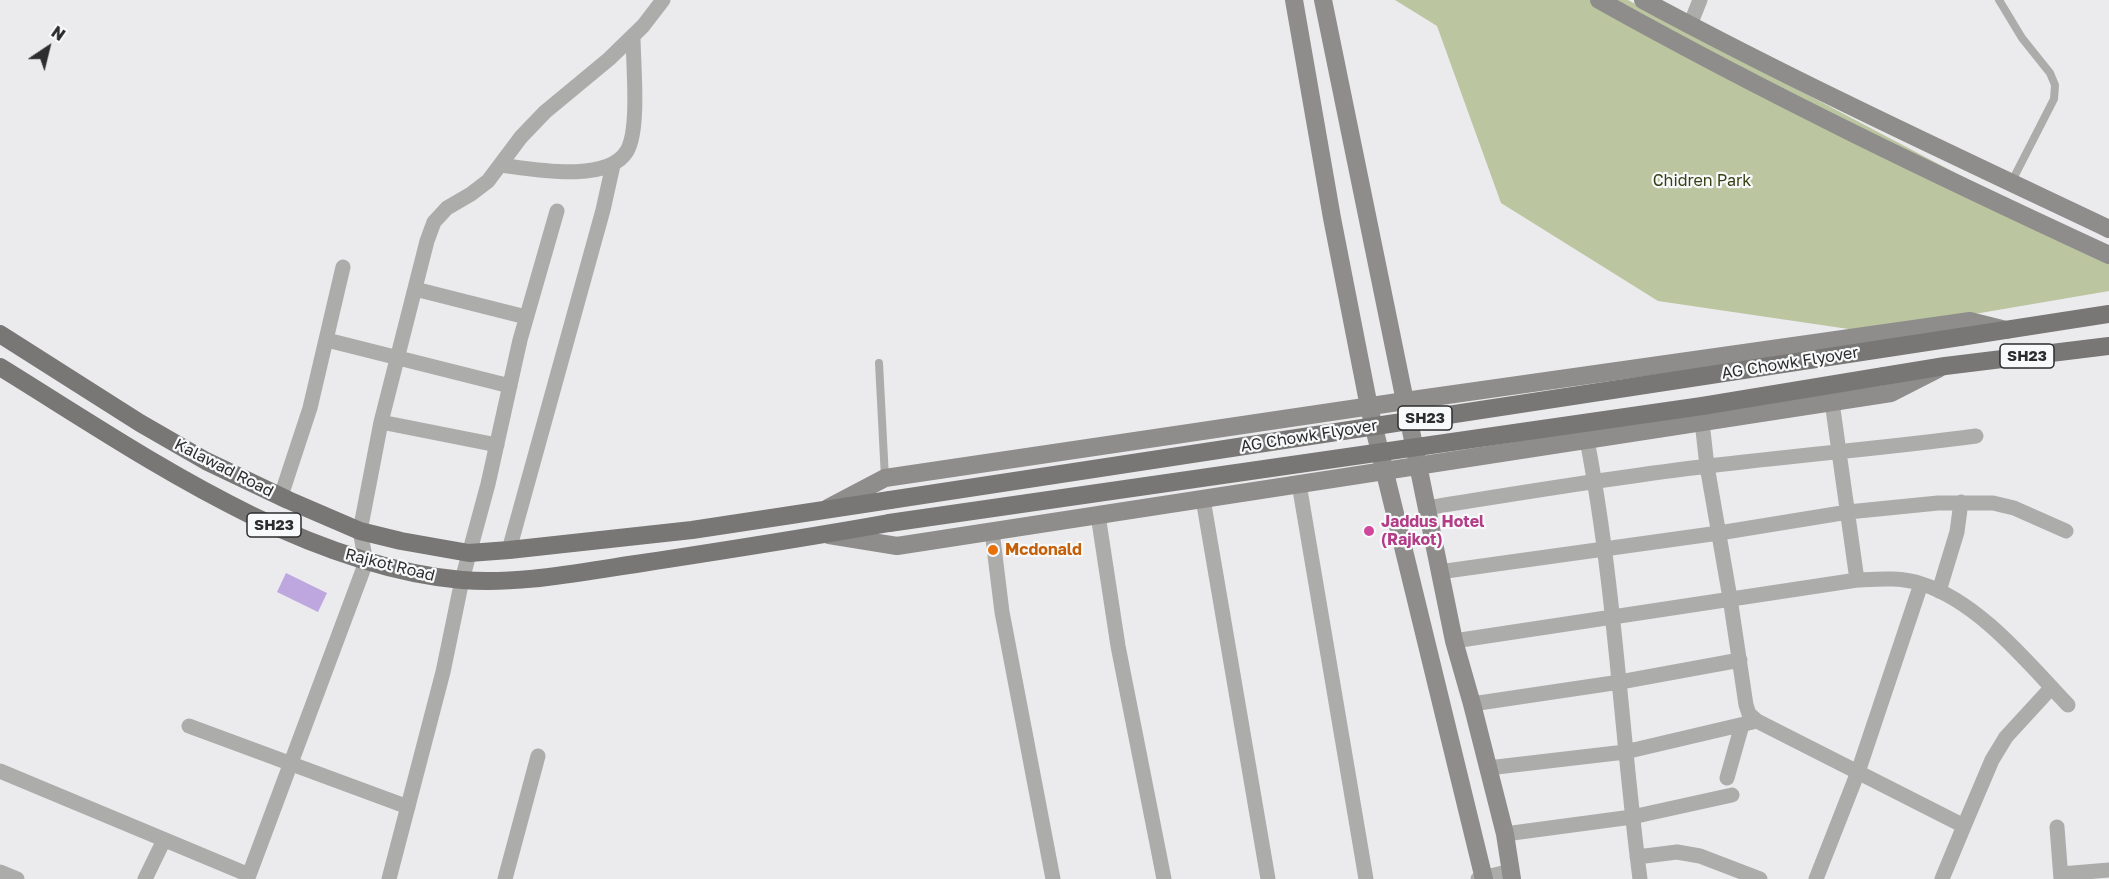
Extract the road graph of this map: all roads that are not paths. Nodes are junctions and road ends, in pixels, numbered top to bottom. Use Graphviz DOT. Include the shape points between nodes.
graph roads {
  1 [pos="1294,0"];
  2 [pos="1323,0"];
  3 [pos="1599,0"];
  4 [pos="1643,0"];
  5 [pos="1700,0"];
  6 [pos="1999,0"];
  7 [pos="655,3"];
  8 [pos="1690,25"];
  9 [pos="633,36"];
  10 [pos="500,165"];
  11 [pos="613,165"];
  12 [pos="2011,183"];
  13 [pos="557,211"];
  14 [pos="2109,229"];
  15 [pos="2109,255"];
  16 [pos="343,267"];
  17 [pos="415,289"];
  18 [pos="2109,314"];
  19 [pos="526,317"];
  20 [pos="2006,330"];
  21 [pos="0,334"];
  22 [pos="327,340"];
  23 [pos="2109,346"];
  24 [pos="399,357"];
  25 [pos="879,363"];
  26 [pos="1945,366"];
  27 [pos="0,368"];
  28 [pos="510,386"];
  29 [pos="1405,401"];
  30 [pos="1832,402"];
  31 [pos="1369,407"];
  32 [pos="381,422"];
  33 [pos="1702,422"];
  34 [pos="1976,436"];
  35 [pos="1587,440"];
  36 [pos="497,445"];
  37 [pos="1839,451"];
  38 [pos="1418,466"];
  39 [pos="1707,466"];
  40 [pos="1384,471"];
  41 [pos="885,478"];
  42 [pos="1595,482"];
  43 [pos="1299,484"];
  44 [pos="281,496"];
  45 [pos="1203,499"];
  46 [pos="1961,502"];
  47 [pos="1426,508"];
  48 [pos="826,509"];
  49 [pos="1848,512"];
  50 [pos="1098,515"];
  51 [pos="360,531"];
  52 [pos="992,531"];
  53 [pos="2066,531"];
  54 [pos="1719,533"];
  55 [pos="824,534"];
  56 [pos="509,550"];
  57 [pos="1603,550"];
  58 [pos="469,553"];
  59 [pos="366,562"];
  60 [pos="1439,572"];
  61 [pos="462,580"];
  62 [pos="1857,580"];
  63 [pos="1922,584"];
  64 [pos="1939,591"];
  65 [pos="1730,598"];
  66 [pos="1611,616"];
  67 [pos="1454,641"];
  68 [pos="1740,660"];
  69 [pos="1620,682"];
  70 [pos="2051,688"];
  71 [pos="1472,704"];
  72 [pos="2068,705"];
  73 [pos="1750,723"];
  74 [pos="189,726"];
  75 [pos="1625,752"];
  76 [pos="538,756"];
  77 [pos="291,763"];
  78 [pos="1488,768"];
  79 [pos="0,771"];
  80 [pos="1858,772"];
  81 [pos="1727,778"];
  82 [pos="1732,795"];
  83 [pos="408,807"];
  84 [pos="1632,818"];
  85 [pos="1964,826"];
  86 [pos="2057,827"];
  87 [pos="1505,834"];
  88 [pos="164,840"];
  89 [pos="1637,857"];
  90 [pos="2109,870"];
  91 [pos="0,872"];
  92 [pos="1511,875"];
  93 [pos="2061,876"];
  94 [pos="253,877"];
  95 [pos="17,879"];
  96 [pos="145,879"];
  97 [pos="389,879"];
  98 [pos="506,879"];
  99 [pos="1053,879"];
  100 [pos="1164,879"];
  101 [pos="1268,879"];
  102 [pos="1366,879"];
  103 [pos="1482,879"];
  104 [pos="1640,879"];
  105 [pos="1760,879"];
  106 [pos="1815,879"];
  107 [pos="1942,879"];
  1 -- 31 [label="street"];
  2 -- 29 [label="street"];
  3 -- 15 [label="street" via="1863,140"];
  4 -- 8 [label="street"];
  5 -- 8 [label="street"];
  6 -- 12 [label="lane" via="2055,85 2054,99"];
  7 -- 9 [label="street"];
  8 -- 12 [label="street"];
  9 -- 10 [label="street" via="545,112"];
  9 -- 11 [label="street" via="634,128 627,151"];
  10 -- 11 [label="street" via="544,171 595,170"];
  10 -- 17 [label="street" via="488,181 447,208 434,222"];
  11 -- 56 [label="street"];
  12 -- 14 [label="street"];
  13 -- 19 [label="street"];
  16 -- 22 [label="street"];
  17 -- 19 [label="street"];
  17 -- 24 [label="street"];
  18 -- 20 [label="main road, SH23"];
  19 -- 28 [label="street"];
  20 -- 29 [label="street" via="1970,321"];
  20 -- 48 [label="main road, AG Chowk Flyover / SH23, bridge"];
  21 -- 44 [label="main road, Kalawad Road / SH23" via="140,423"];
  22 -- 24 [label="street"];
  22 -- 44 [label="street"];
  23 -- 26 [label="main road, SH23"];
  24 -- 28 [label="street"];
  24 -- 32 [label="street"];
  25 -- 41 [label="lane"];
  26 -- 30 [label="street" via="1891,393"];
  26 -- 55 [label="main road, AG Chowk Flyover / SH23, bridge" via="1702,406"];
  27 -- 59 [label="main road, Rajkot Road / SH23" via="242,509 307,541"];
  28 -- 36 [label="street"];
  29 -- 31 [label="street"];
  29 -- 38 [label="street"];
  30 -- 33 [label="street"];
  30 -- 37 [label="street"];
  31 -- 40 [label="street"];
  31 -- 41 [label="street"];
  32 -- 36 [label="street"];
  32 -- 51 [label="street"];
  33 -- 35 [label="street"];
  33 -- 39 [label="street"];
  34 -- 37 [label="street"];
  35 -- 38 [label="street"];
  35 -- 42 [label="street"];
  36 -- 58 [label="street"];
  37 -- 39 [label="street"];
  37 -- 49 [label="street"];
  38 -- 40 [label="street"];
  38 -- 47 [label="street"];
  39 -- 42 [label="street"];
  39 -- 54 [label="street"];
  40 -- 43 [label="street"];
  40 -- 103 [label="street"];
  41 -- 48 [label="street"];
  42 -- 47 [label="street"];
  42 -- 57 [label="street"];
  43 -- 45 [label="street"];
  43 -- 102 [label="street"];
  44 -- 51 [label="main road, Kalawad Road / SH23"];
  45 -- 50 [label="street"];
  45 -- 101 [label="street"];
  46 -- 49 [label="street"];
  46 -- 53 [label="street" via="2014,508"];
  46 -- 64 [label="street" via="1957,532"];
  47 -- 60 [label="street"];
  48 -- 56 [label="main road, Kalawad Road / SH23" via="692,530"];
  49 -- 54 [label="street"];
  49 -- 62 [label="street"];
  50 -- 52 [label="street"];
  50 -- 100 [label="street" via="1116,636"];
  51 -- 58 [label="main road, Kalawad Road / SH23"];
  51 -- 59 [label="street"];
  52 -- 55 [label="street" via="897,546"];
  52 -- 99 [label="street" via="1002,612"];
  54 -- 57 [label="street"];
  54 -- 65 [label="street"];
  55 -- 61 [label="main road, Rajkot Road / SH23" via="580,572 492,582"];
  56 -- 58 [label="main road, Kalawad Road / SH23"];
  57 -- 60 [label="street"];
  57 -- 66 [label="street"];
  58 -- 61 [label="street"];
  59 -- 61 [label="main road, Rajkot Road / SH23"];
  59 -- 77 [label="street"];
  60 -- 67 [label="street"];
  61 -- 83 [label="street"];
  62 -- 63 [label="street" via="1889,578"];
  62 -- 65 [label="street"];
  63 -- 64 [label="street"];
  63 -- 80 [label="street"];
  64 -- 70 [label="street" via="1990,627"];
  65 -- 66 [label="street"];
  65 -- 68 [label="street"];
  66 -- 67 [label="street"];
  66 -- 69 [label="street"];
  67 -- 71 [label="street"];
  68 -- 69 [label="street"];
  68 -- 73 [label="street"];
  69 -- 71 [label="street"];
  69 -- 75 [label="street"];
  70 -- 72 [label="street"];
  70 -- 85 [label="street" via="1996,752"];
  71 -- 78 [label="street"];
  73 -- 75 [label="street"];
  73 -- 80 [label="street"];
  73 -- 81 [label="street"];
  74 -- 77 [label="street"];
  75 -- 78 [label="street"];
  75 -- 84 [label="street"];
  76 -- 98 [label="street"];
  77 -- 83 [label="street"];
  77 -- 94 [label="street"];
  78 -- 87 [label="street"];
  79 -- 88 [label="street"];
  80 -- 85 [label="street"];
  80 -- 106 [label="street"];
  82 -- 84 [label="street"];
  83 -- 97 [label="street"];
  84 -- 87 [label="street"];
  84 -- 89 [label="street"];
  85 -- 107 [label="street"];
  86 -- 93 [label="street"];
  87 -- 92 [label="street"];
  88 -- 94 [label="street"];
  88 -- 96 [label="street"];
  89 -- 104 [label="street"];
  89 -- 105 [label="street" via="1677,852 1700,856"];
  90 -- 93 [label="street"];
  91 -- 95 [label="street"];
  92 -- 103 [label="street"];
}
